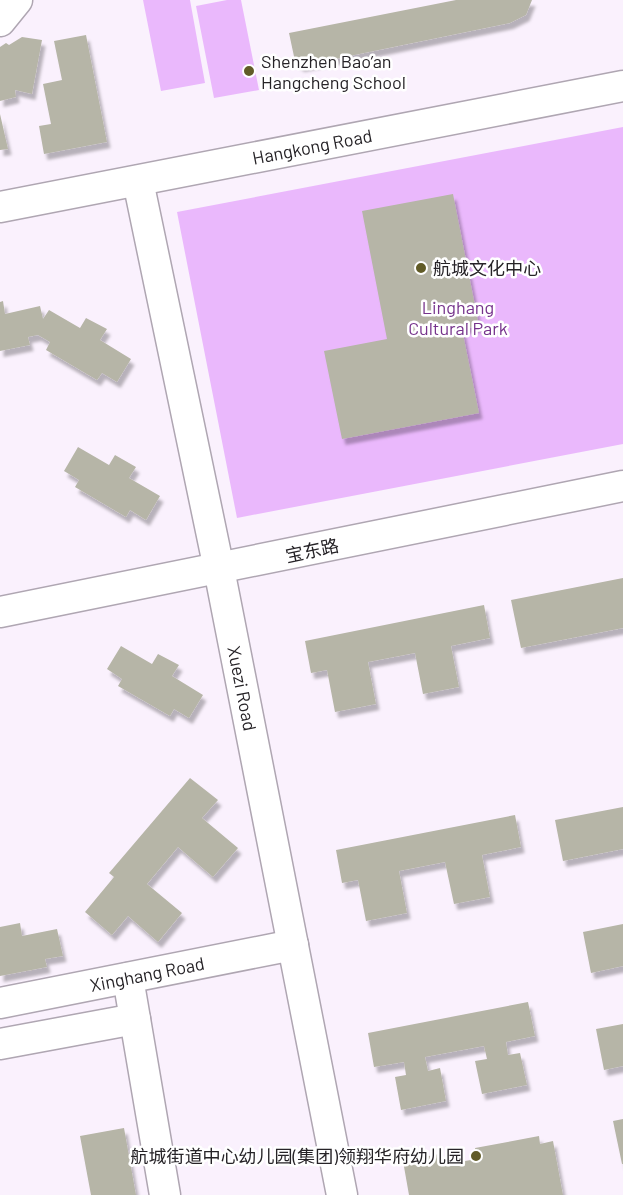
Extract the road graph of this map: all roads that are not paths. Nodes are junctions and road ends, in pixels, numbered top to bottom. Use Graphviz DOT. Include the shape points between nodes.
graph roads {
  1 [pos="17,0"];
  2 [pos="0,21"];
  3 [pos="623,86"];
  4 [pos="138,181"];
  5 [pos="0,207"];
  6 [pos="623,486"];
  7 [pos="219,569"];
  8 [pos="0,612"];
  9 [pos="293,945"];
  10 [pos="128,978"];
  11 [pos="0,1003"];
  12 [pos="135,1019"];
  13 [pos="0,1044"];
  14 [pos="165,1195"];
  15 [pos="342,1195"];
  1 -- 2 [label="street"];
  3 -- 4 [label="street, Hangkong Road"];
  4 -- 5 [label="street, Hangkong Road"];
  4 -- 7 [label="street, Xuezi Road"];
  6 -- 7 [label="street, 宝东路"];
  7 -- 8 [label="street, 宝东路"];
  7 -- 9 [label="street, Xuezi Road"];
  9 -- 10 [label="street, Xinghang Road"];
  9 -- 15 [label="street, Xuezi Road"];
  10 -- 11 [label="street, Xinghang Road"];
  10 -- 12 [label="street"];
  12 -- 13 [label="street"];
  12 -- 14 [label="street"];
}
